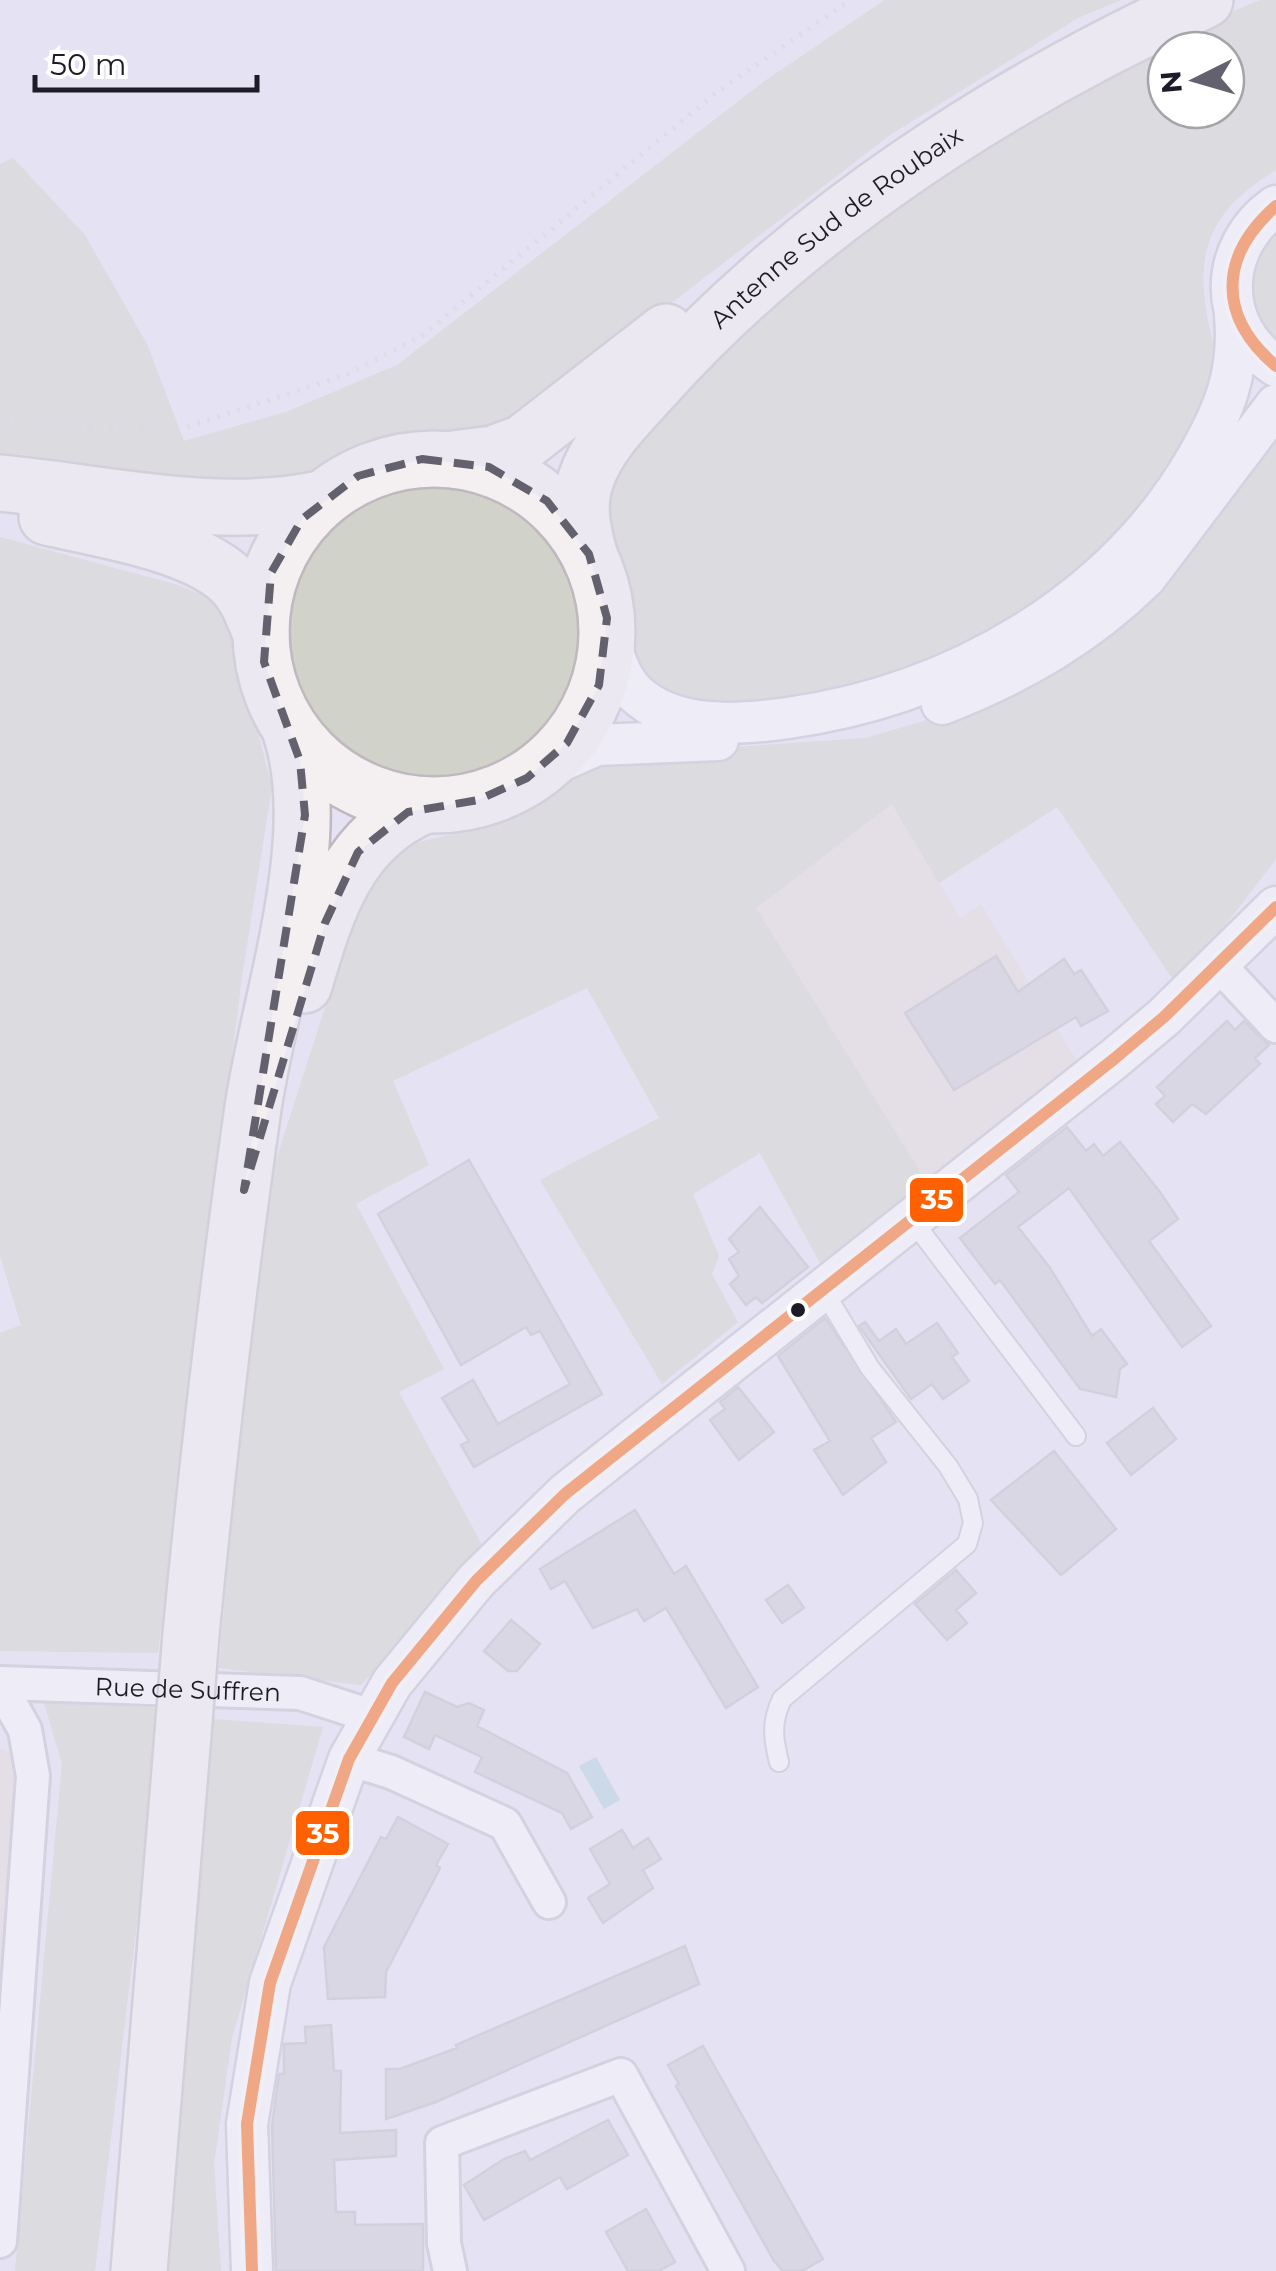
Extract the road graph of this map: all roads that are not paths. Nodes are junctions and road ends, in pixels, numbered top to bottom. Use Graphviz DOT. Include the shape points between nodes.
graph roads {
  1 [pos="1155,0"];
  2 [pos="1205,0"];
  3 [pos="1276,206"];
  4 [pos="1235,315"];
  5 [pos="1276,366"];
  6 [pos="1276,406"];
  7 [pos="450,459"];
  8 [pos="0,483"];
  9 [pos="324,498"];
  10 [pos="0,507"];
  11 [pos="588,554"];
  12 [pos="607,632"];
  13 [pos="261,634"];
  14 [pos="289,726"];
  15 [pos="538,771"];
  16 [pos="424,805"];
  17 [pos="1276,908"];
  18 [pos="1219,965"];
  19 [pos="1276,1026"];
  20 [pos="244,1190"];
  21 [pos="912,1220"];
  22 [pos="823,1290"];
  23 [pos="1076,1436"];
  24 [pos="0,1684"];
  25 [pos="371,1716"];
  26 [pos="349,1759"];
  27 [pos="779,1762"];
  28 [pos="549,1902"];
  29 [pos="152,2120"];
  30 [pos="0,2241"];
  31 [pos="122,2271"];
  32 [pos="139,2271"];
  33 [pos="252,2271"];
  34 [pos="450,2271"];
  35 [pos="728,2271"];
  1 -- 7 [label="highway, Antenne Sud de Roubaix" via="1039,59 903,148 542,432 507,451"];
  2 -- 11 [label="highway, Antenne Sud de Roubaix" via="1082,59 980,120 812,240 730,311 597,455 581,506"];
  3 -- 4 [label="street" via="1239,247 1230,288"];
  4 -- 5 [label="street" via="1248,340"];
  4 -- 12 [label="street" via="1236,369 1222,413 1152,524 1102,577 971,662 838,710 724,723 674,714 634,692"];
  6 -- 15 [label="street" via="1146,577 1074,638 1014,673 875,726 796,738 607,744"];
  7 -- 9 [label="highway" via="383,466"];
  7 -- 11 [label="highway" via="489,467 537,492"];
  8 -- 9 [label="highway" via="231,508"];
  9 -- 13 [label="highway" via="277,559"];
  10 -- 13 [label="highway" via="202,561 244,596"];
  11 -- 12 [label="highway"];
  12 -- 15 [label="highway" via="603,672 589,710"];
  13 -- 14 [label="highway" via="270,689"];
  14 -- 16 [label="highway" via="347,782"];
  14 -- 20 [label="highway" via="305,815"];
  15 -- 16 [label="highway" via="490,796"];
  16 -- 20 [label="highway" via="373,836 341,883"];
  17 -- 18 [label="street"];
  18 -- 19 [label="street"];
  18 -- 21 [label="street" via="1114,1060"];
  20 -- 29 [label="highway, bridge" via="191,1634"];
  21 -- 22 [label="street"];
  21 -- 23 [label="lane"];
  22 -- 25 [label="street" via="524,1532 444,1616"];
  22 -- 27 [label="lane" via="880,1381 948,1466 968,1499 973,1523 967,1544 782,1699 772,1737"];
  24 -- 25 [label="street, Rue de Suffren" via="300,1694"];
  24 -- 30 [label="street" via="24,1730 32,1776"];
  25 -- 26 [label="street"];
  26 -- 28 [label="street" via="505,1824"];
  26 -- 33 [label="street" via="280,1945 259,2032 246,2124"];
  29 -- 31 [label="highway" via="131,2182"];
  29 -- 32 [label="highway"];
  34 -- 35 [label="street" via="442,2143 621,2075"];
}
